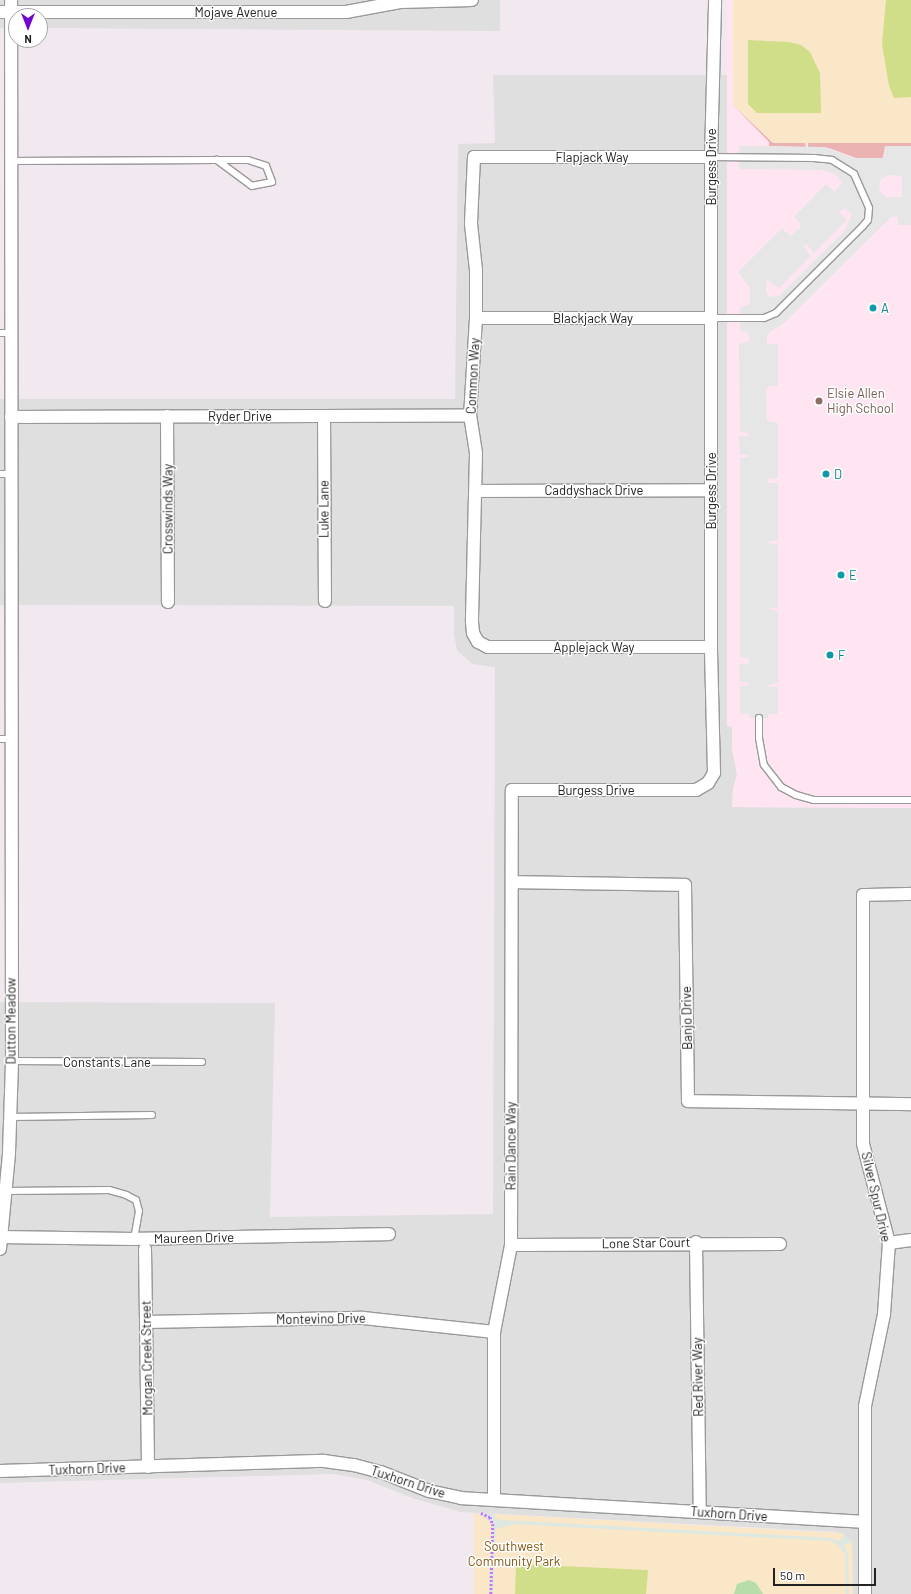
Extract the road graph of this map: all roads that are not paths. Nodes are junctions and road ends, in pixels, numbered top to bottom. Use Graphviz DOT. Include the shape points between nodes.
graph roads {
  1 [pos="472,0"];
  2 [pos="715,0"];
  3 [pos="372,4"];
  4 [pos="121,6"];
  5 [pos="7,8"];
  6 [pos="474,157"];
  7 [pos="711,157"];
  8 [pos="217,160"];
  9 [pos="10,161"];
  10 [pos="5,259"];
  11 [pos="476,318"];
  12 [pos="711,318"];
  13 [pos="5,333"];
  14 [pos="470,415"];
  15 [pos="167,416"];
  16 [pos="324,416"];
  17 [pos="11,417"];
  18 [pos="5,474"];
  19 [pos="476,490"];
  20 [pos="711,490"];
  21 [pos="5,549"];
  22 [pos="325,601"];
  23 [pos="168,602"];
  24 [pos="478,642"];
  25 [pos="711,647"];
  26 [pos="759,718"];
  27 [pos="5,739"];
  28 [pos="512,790"];
  29 [pos="901,793"];
  30 [pos="900,800"];
  31 [pos="911,800"];
  32 [pos="512,882"];
  33 [pos="911,894"];
  34 [pos="5,901"];
  35 [pos="12,1061"];
  36 [pos="202,1062"];
  37 [pos="862,1104"];
  38 [pos="911,1104"];
  39 [pos="152,1115"];
  40 [pos="11,1117"];
  41 [pos="6,1191"];
  42 [pos="389,1234"];
  43 [pos="134,1239"];
  44 [pos="911,1240"];
  45 [pos="0,1241"];
  46 [pos="696,1242"];
  47 [pos="889,1243"];
  48 [pos="780,1244"];
  49 [pos="511,1245"];
  50 [pos="145,1248"];
  51 [pos="146,1322"];
  52 [pos="494,1332"];
  53 [pos="148,1467"];
  54 [pos="0,1472"];
  55 [pos="494,1500"];
  56 [pos="700,1512"];
  57 [pos="864,1522"];
  58 [pos="865,1594"];
  1 -- 3 [label="street, Mojave Avenue"];
  2 -- 7 [label="street, Burgess Drive"];
  3 -- 4 [label="street, Mojave Avenue" via="346,12"];
  4 -- 5 [label="street, Mojave Avenue"];
  5 -- 9 [label="street, Dutton Meadow"];
  6 -- 7 [label="street, Flapjack Way"];
  6 -- 11 [label="street, Common Way" via="471,224 476,270"];
  7 -- 12 [label="street, Burgess Drive"];
  7 -- 12 [label="lane" via="832,160 854,174 869,208 868,220 863,226 776,313 764,318"];
  8 -- 8 [label="lane" via="248,160 266,166 272,182 252,186"];
  8 -- 9 [label="lane"];
  9 -- 10 [label="street, Dutton Meadow"];
  10 -- 13 [label="street, Dutton Meadow"];
  11 -- 12 [label="street, Blackjack Way"];
  11 -- 14 [label="street, Common Way"];
  12 -- 20 [label="street, Burgess Drive"];
  13 -- 17 [label="street, Dutton Meadow"];
  14 -- 16 [label="street, Ryder Drive"];
  14 -- 19 [label="street, Common Way" via="476,454"];
  15 -- 16 [label="street, Ryder Drive"];
  15 -- 17 [label="street, Ryder Drive"];
  15 -- 23 [label="street, Crosswinds Way"];
  16 -- 22 [label="street, Luke Lane"];
  17 -- 18 [label="street, Dutton Meadow"];
  18 -- 21 [label="street, Dutton Meadow"];
  19 -- 20 [label="street, Caddyshack Drive"];
  19 -- 24 [label="street, Common Way" via="472,622 473,633"];
  20 -- 25 [label="street, Burgess Drive"];
  21 -- 27 [label="street, Dutton Meadow"];
  24 -- 25 [label="street, Applejack Way" via="498,647"];
  25 -- 28 [label="street, Burgess Drive" via="715,764 714,773 708,783 696,790 682,791"];
  26 -- 30 [label="lane" via="759,738 764,765 782,787 813,800"];
  27 -- 34 [label="street, Dutton Meadow"];
  28 -- 32 [label="street, Rain Dance Way"];
  29 -- 30 [label="lane"];
  30 -- 31 [label="lane"];
  32 -- 37 [label="street, Banjo Drive" via="685,885 688,1101"];
  32 -- 49 [label="street, Rain Dance Way"];
  33 -- 37 [label="street, Silver Spur Drive" via="863,895"];
  34 -- 35 [label="street, Dutton Meadow"];
  35 -- 36 [label="lane, Constants Lane"];
  35 -- 40 [label="street, Dutton Meadow"];
  37 -- 38 [label="street, Banjo Drive"];
  37 -- 47 [label="street, Silver Spur Drive" via="863,1144"];
  39 -- 40 [label="lane"];
  40 -- 41 [label="street, Dutton Meadow"];
  41 -- 43 [label="lane" via="109,1190 126,1195 136,1200 139,1211"];
  41 -- 45 [label="street, Dutton Meadow"];
  42 -- 43 [label="street, Maureen Drive"];
  43 -- 45 [label="street, Maureen Drive"];
  44 -- 47 [label="street"];
  46 -- 48 [label="street, Lone Star Court"];
  46 -- 49 [label="street, Lone Star Court"];
  46 -- 56 [label="street, Red River Way"];
  47 -- 57 [label="street, Silver Spur Drive" via="884,1314 864,1406"];
  49 -- 52 [label="street, Rain Dance Way"];
  50 -- 51 [label="street, Morgan Creek Street"];
  51 -- 52 [label="street, Montevino Drive" via="363,1318"];
  51 -- 53 [label="street, Morgan Creek Street"];
  52 -- 55 [label="street, Rain Dance Way"];
  53 -- 54 [label="street, Tuxhorn Drive"];
  53 -- 55 [label="street, Tuxhorn Drive" via="324,1461 381,1472 445,1495"];
  55 -- 56 [label="street, Tuxhorn Drive"];
  56 -- 57 [label="street, Tuxhorn Drive"];
  57 -- 58 [label="street, Silver Spur Drive"];
}
